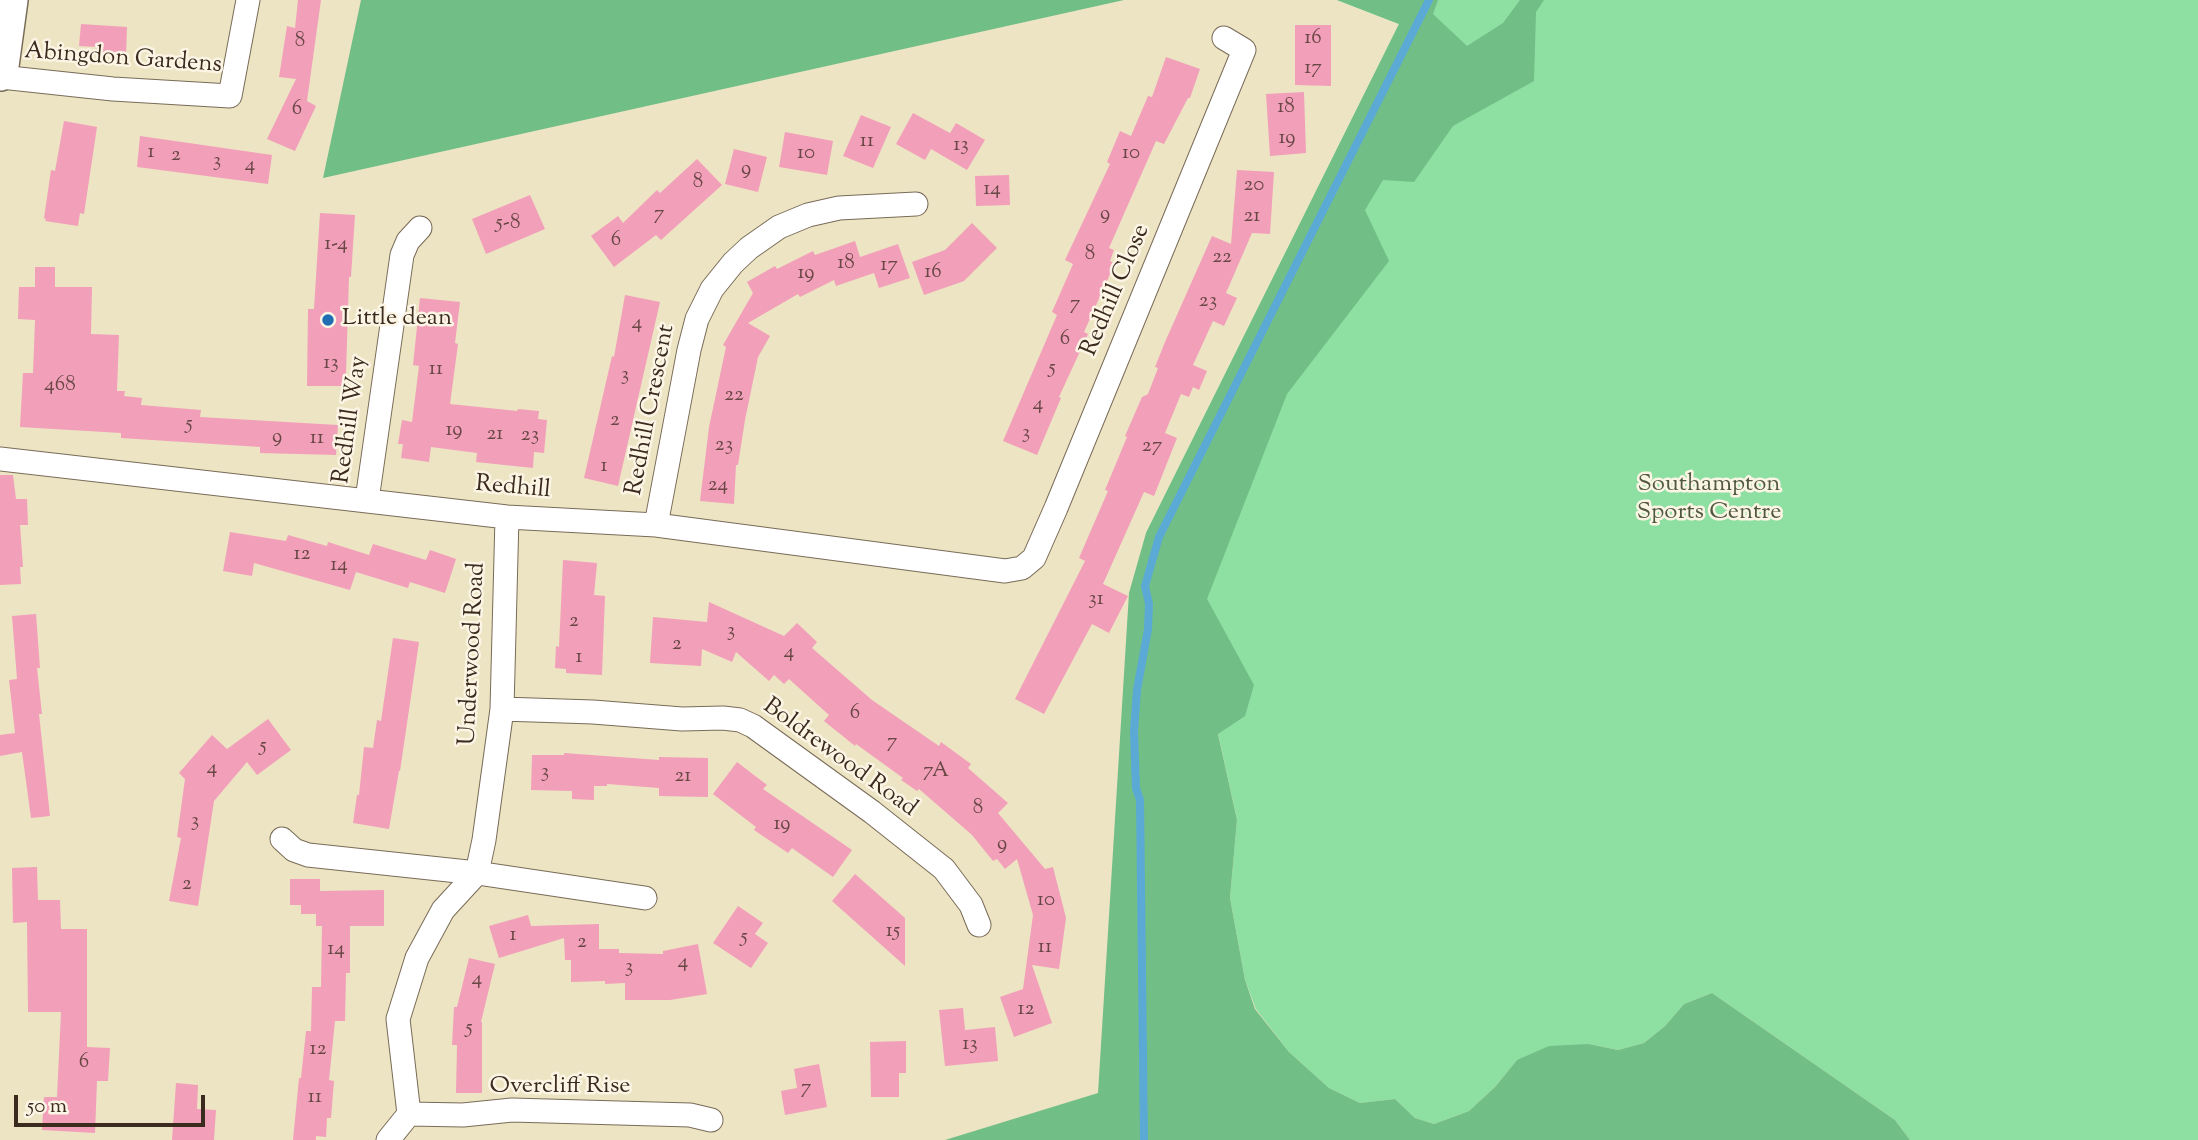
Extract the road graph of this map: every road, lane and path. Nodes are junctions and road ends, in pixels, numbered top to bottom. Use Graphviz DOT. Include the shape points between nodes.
graph roads {
  1 [pos="10,0"];
  2 [pos="248,0"];
  3 [pos="1224,38"];
  4 [pos="0,75"];
  5 [pos="916,204"];
  6 [pos="420,228"];
  7 [pos="0,459"];
  8 [pos="367,499"];
  9 [pos="506,517"];
  10 [pos="656,525"];
  11 [pos="1022,568"];
  12 [pos="502,709"];
  13 [pos="282,839"];
  14 [pos="477,873"];
  15 [pos="645,898"];
  16 [pos="979,925"];
  17 [pos="409,1114"];
  18 [pos="710,1121"];
  19 [pos="388,1140"];
  1 -- 4 [label="main road"];
  2 -- 4 [label="street, Abingdon Gardens" via="230,96 113,89"];
  3 -- 11 [label="street, Redhill Close" via="1244,50 1056,508 1034,558"];
  5 -- 10 [label="street, Redhill Crescent" via="839,208 808,215 779,227 733,263 712,289 697,319"];
  6 -- 8 [label="street, Redhill Way" via="402,255"];
  7 -- 8 [label="street, Redhill"];
  8 -- 9 [label="street, Redhill"];
  9 -- 10 [label="street, Redhill"];
  9 -- 12 [label="street, Underwood Road"];
  10 -- 11 [label="street, Redhill" via="1005,571"];
  12 -- 14 [label="street, Underwood Road"];
  12 -- 16 [label="street, Boldrewood Road" via="740,720 872,812 944,869 971,905"];
  13 -- 14 [label="street" via="308,855"];
  14 -- 15 [label="street"];
  14 -- 17 [label="street" via="443,910 417,958 398,1019"];
  17 -- 18 [label="street, Overcliff Rise" via="512,1110 690,1115"];
  17 -- 19 [label="street"];
}
